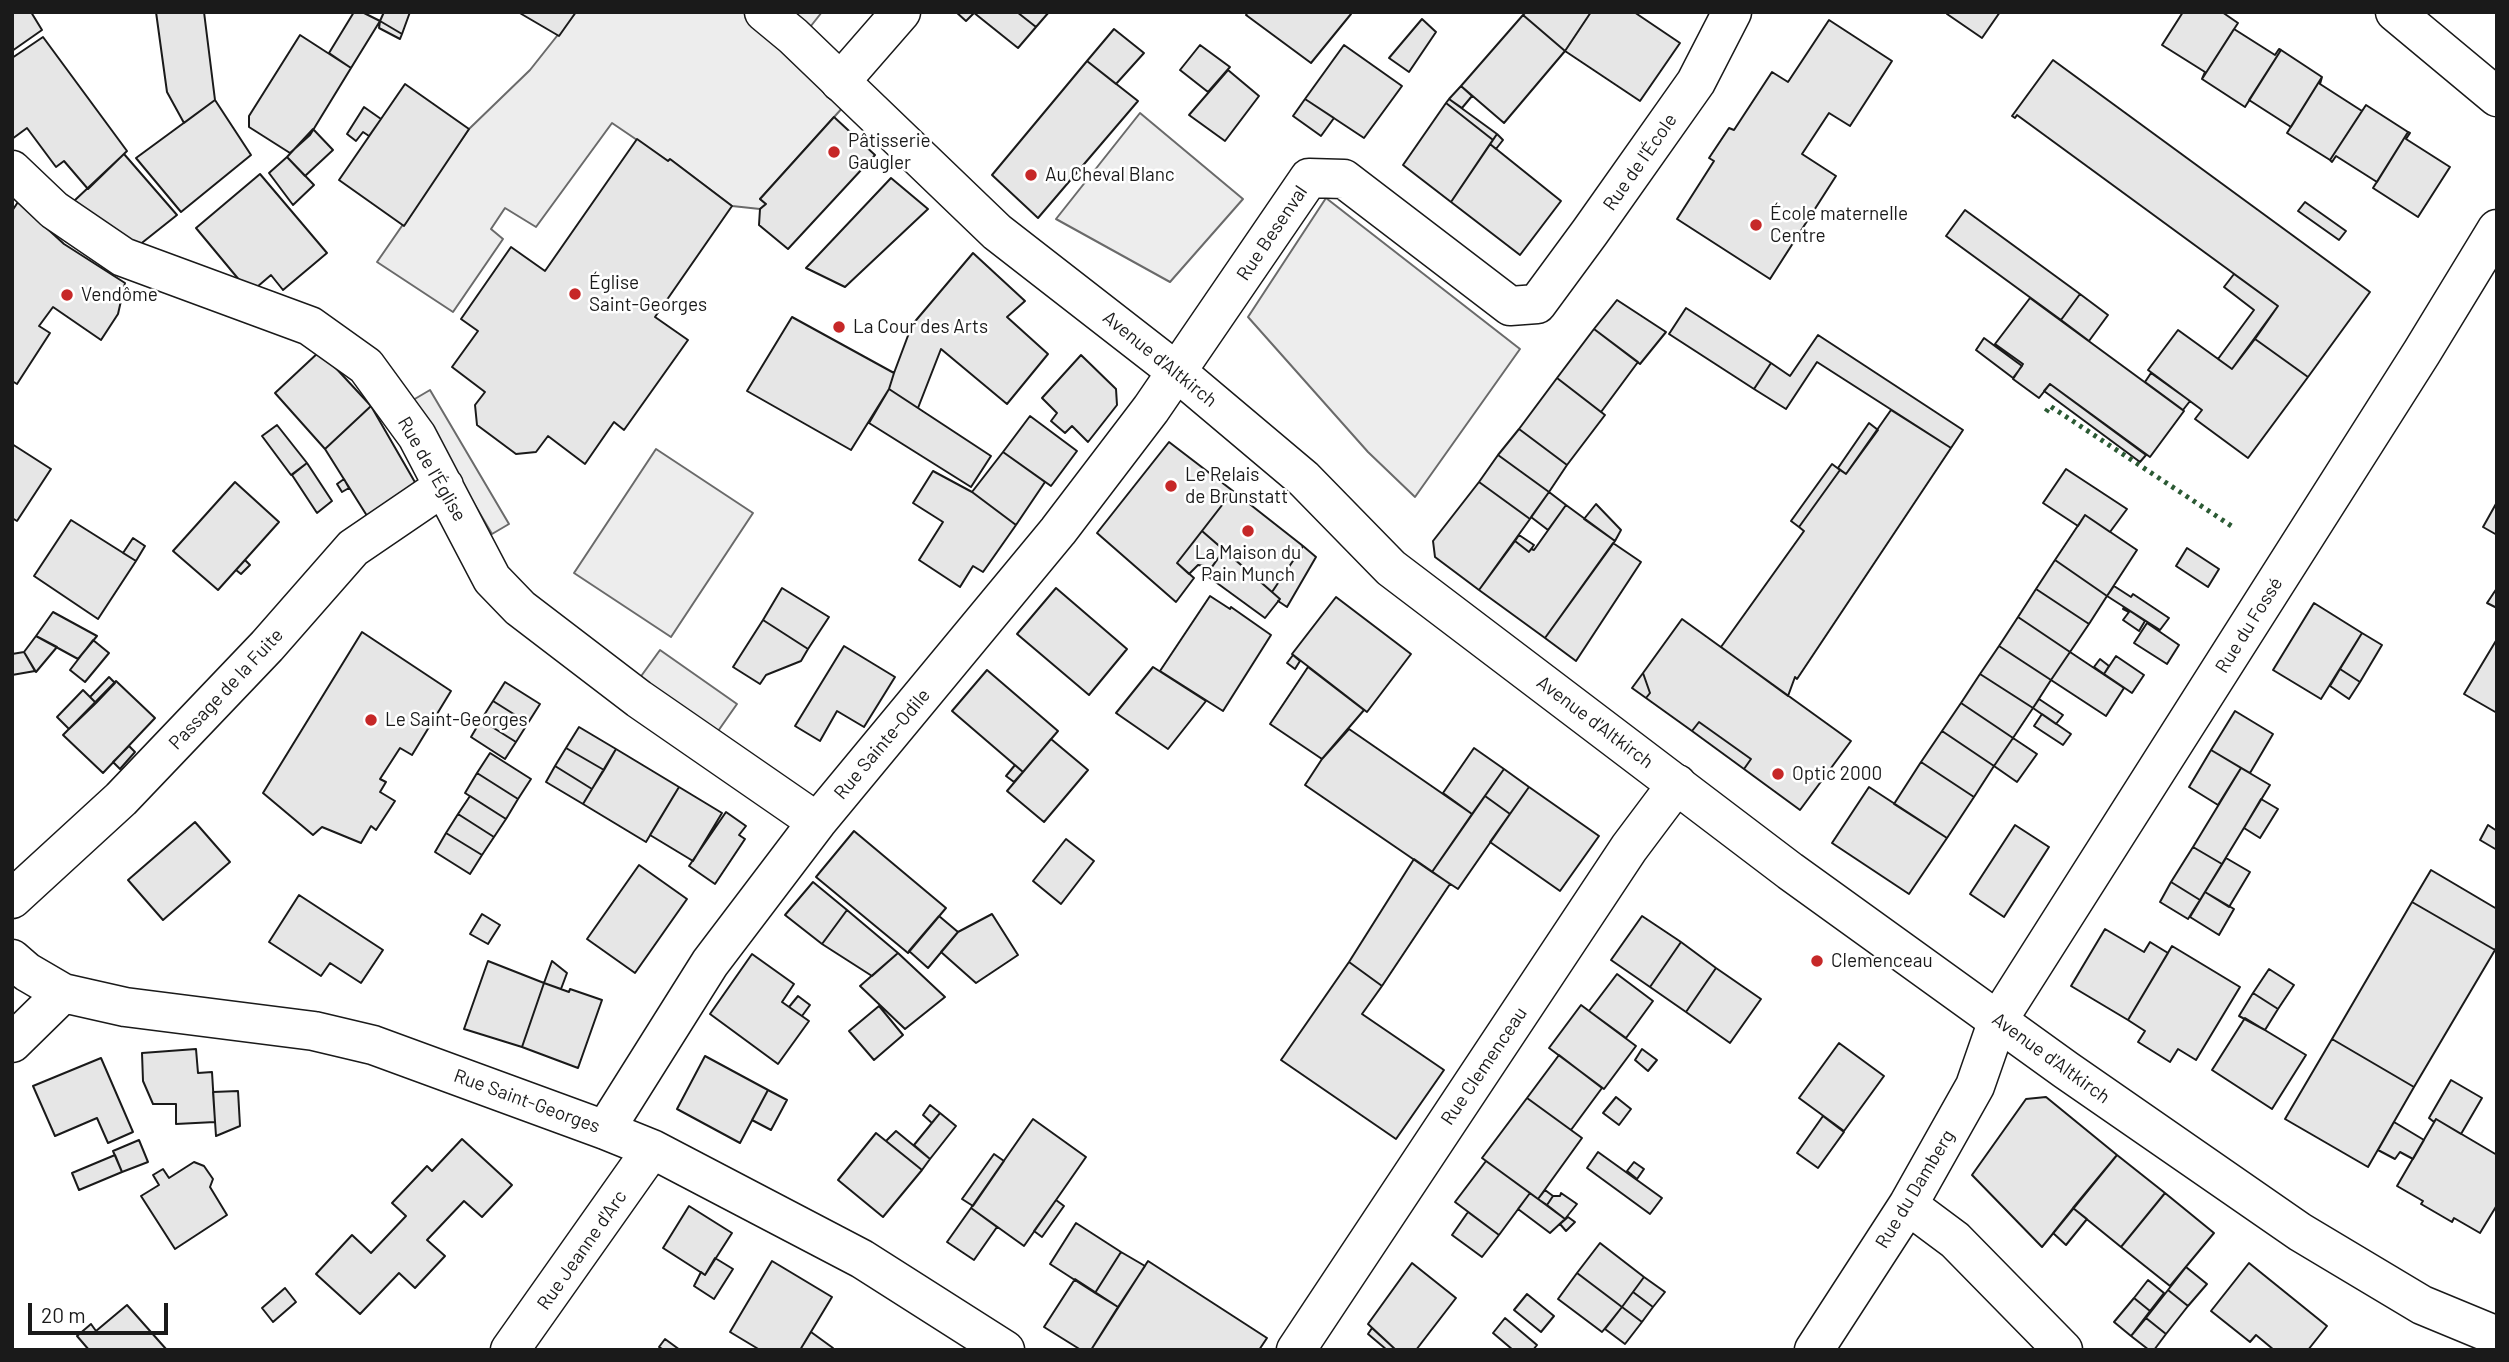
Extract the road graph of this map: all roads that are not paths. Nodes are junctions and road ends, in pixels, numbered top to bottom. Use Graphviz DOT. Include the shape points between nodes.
graph roads {
  1 [pos="764,12"];
  2 [pos="901,12"];
  3 [pos="1732,12"];
  4 [pos="2395,12"];
  5 [pos="840,82"];
  6 [pos="2497,97"];
  7 [pos="12,170"];
  8 [pos="2497,229"];
  9 [pos="1537,304"];
  10 [pos="1177,372"];
  11 [pos="444,486"];
  12 [pos="1677,785"];
  13 [pos="817,822"];
  14 [pos="12,899"];
  15 [pos="12,959"];
  16 [pos="63,993"];
  17 [pos="1998,1020"];
  18 [pos="12,1043"];
  19 [pos="606,1130"];
  20 [pos="652,1149"];
  21 [pos="1908,1205"];
  22 [pos="2497,1336"];
  23 [pos="510,1350"];
  24 [pos="1005,1350"];
  25 [pos="1296,1350"];
  26 [pos="1814,1350"];
  27 [pos="2063,1350"];
  1 -- 5 [label="street, Avenue d'Altkirch"];
  2 -- 5 [label="street"];
  3 -- 9 [label="street, Rue de l'École" via="1696,82"];
  4 -- 6 [label="street"];
  5 -- 10 [label="street, Avenue d'Altkirch" via="997,232"];
  7 -- 11 [label="street, Rue de l'Église" via="54,211 123,257 310,326 366,366 417,436"];
  8 -- 17 [label="street, Rue du Fossé"];
  9 -- 10 [label="street, Rue Besenval" via="1510,306 1345,179 1309,178"];
  10 -- 12 [label="street, Avenue d'Altkirch" via="1304,480 1391,568"];
  10 -- 13 [label="street, Rue Sainte-Odile" via="1058,531"];
  11 -- 13 [label="street, Rue de l'Église" via="492,579 520,608 619,685"];
  11 -- 14 [label="street, Passage de la Fuite" via="354,548 121,799"];
  12 -- 17 [label="street, Avenue d'Altkirch"];
  12 -- 25 [label="street, Rue Clemenceau" via="1629,848"];
  13 -- 19 [label="street, Rue Sainte-Odile" via="710,963"];
  15 -- 16 [label="street, Rue Saint-Georges"];
  16 -- 18 [label="street"];
  16 -- 19 [label="street, Rue Saint-Georges" via="125,1007 314,1031 373,1045"];
  17 -- 21 [label="street, Rue du Damberg" via="1975,1086"];
  17 -- 22 [label="street, Avenue d'Altkirch" via="2301,1233 2423,1306"];
  19 -- 20 [label="street, Rue Saint-Georges"];
  20 -- 23 [label="street, Rue Jeanne d'Arc"];
  20 -- 24 [label="street, Rue Saint-Georges" via="862,1259"];
  21 -- 26 [label="street, Rue du Damberg"];
  21 -- 27 [label="street" via="1955,1240"];
}
